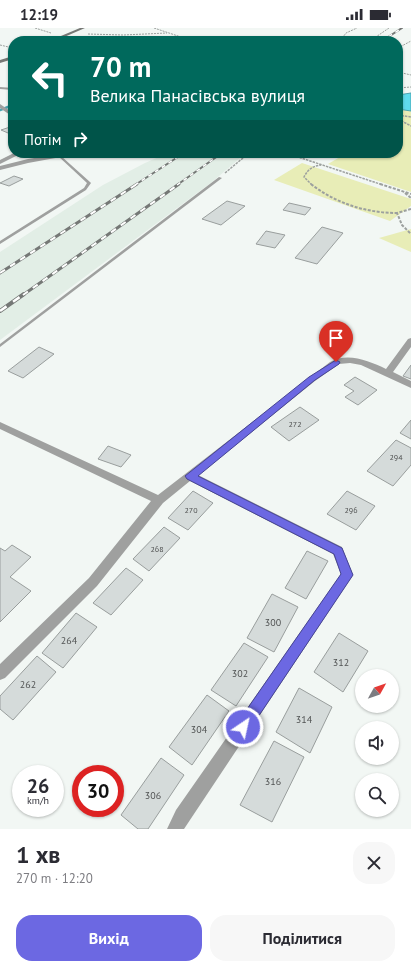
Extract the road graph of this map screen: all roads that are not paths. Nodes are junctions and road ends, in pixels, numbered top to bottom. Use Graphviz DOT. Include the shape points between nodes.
graph roads {
  1 [pos="83,28"];
  2 [pos="64,36"];
  3 [pos="47,158"];
  4 [pos="61,158"];
  5 [pos="0,168"];
  6 [pos="220,178"];
  7 [pos="0,244"];
  8 [pos="411,341"];
  9 [pos="0,346"];
  10 [pos="388,373"];
  11 [pos="411,385"];
  12 [pos="0,424"];
  13 [pos="190,476"];
  14 [pos="160,500"];
  15 [pos="0,673"];
  16 [pos="175,829"];
  1 -- 2 [label="street"];
  3 -- 5 [label="street"];
  4 -- 7 [label="lane" via="89,182 85,189"];
  6 -- 9 [label="lane"];
  8 -- 10 [label="street"];
  10 -- 11 [label="street"];
  10 -- 13 [label="street" via="361,362 336,362 312,378"];
  12 -- 14 [label="street"];
  13 -- 14 [label="street"];
  13 -- 16 [label="street" via="338,551 347,575"];
  14 -- 15 [label="street" via="93,582"];
}
